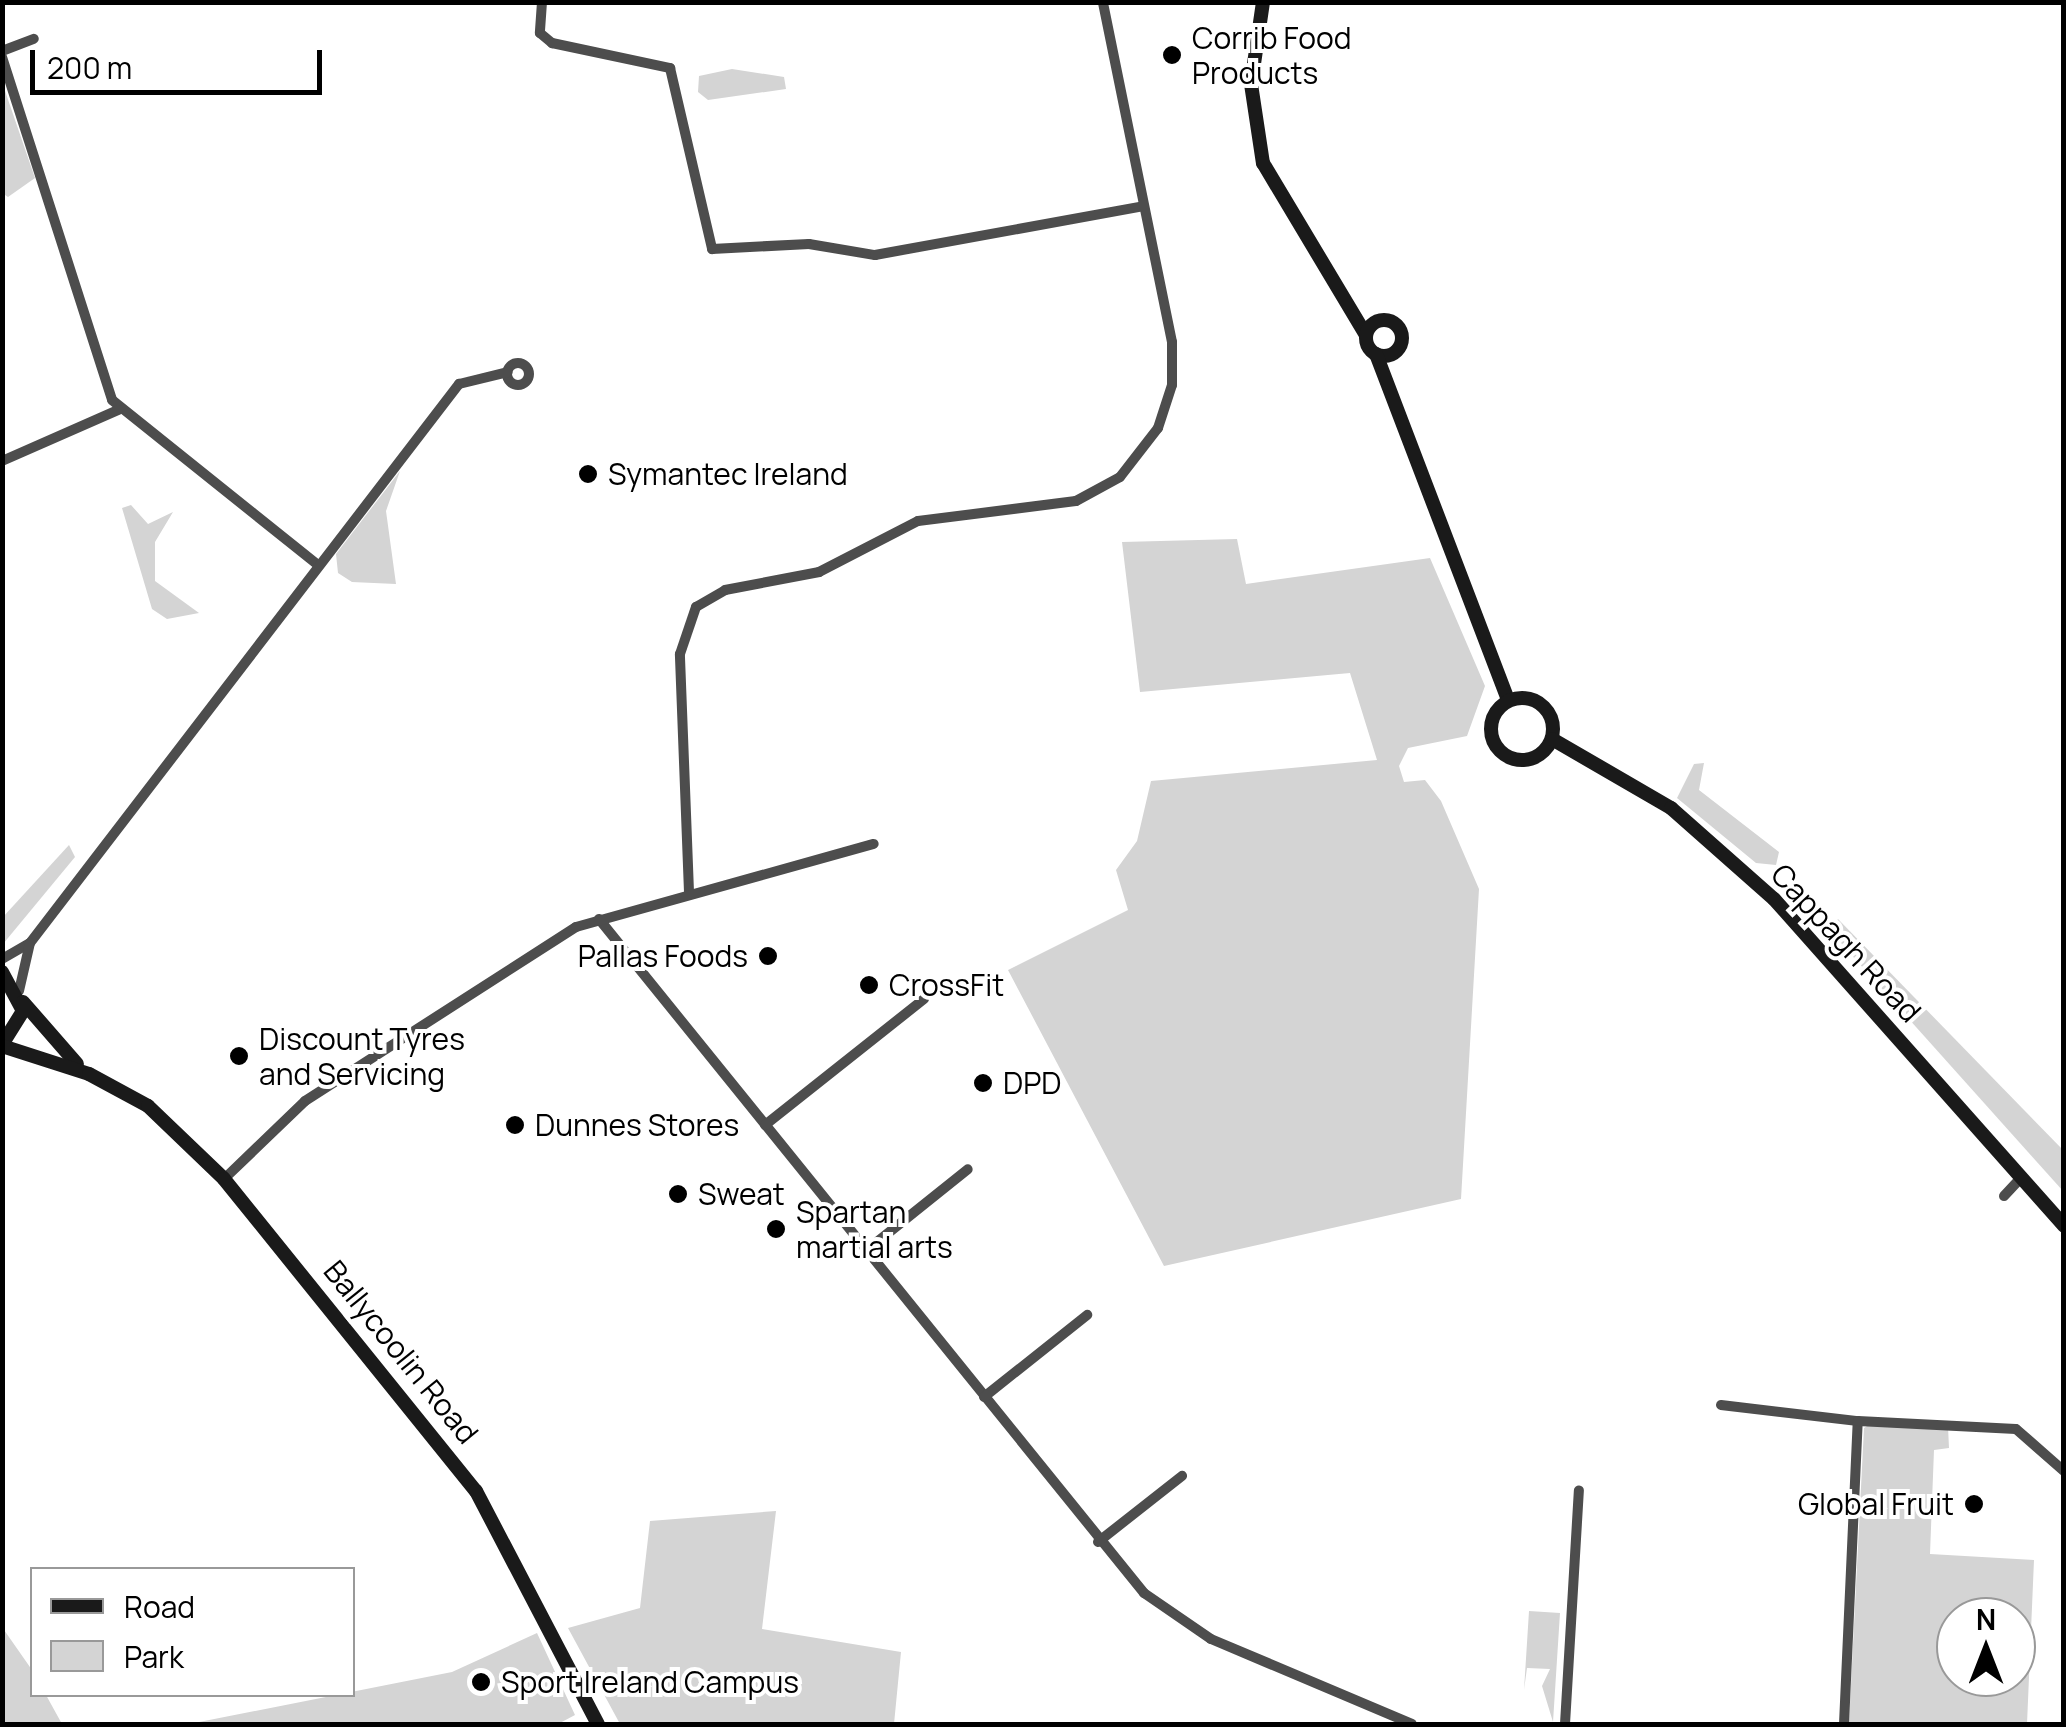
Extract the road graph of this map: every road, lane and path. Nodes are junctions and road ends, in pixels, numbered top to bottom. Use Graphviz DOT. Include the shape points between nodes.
graph roads {
  1 [pos="542,2"];
  2 [pos="1103,2"];
  3 [pos="1263,2"];
  4 [pos="34,39"];
  5 [pos="2,54"];
  6 [pos="1144,206"];
  7 [pos="1348,296"];
  8 [pos="1381,320"];
  9 [pos="1366,335"];
  10 [pos="1397,351"];
  11 [pos="1376,354"];
  12 [pos="508,372"];
  13 [pos="1398,394"];
  14 [pos="118,410"];
  15 [pos="2,461"];
  16 [pos="319,566"];
  17 [pos="1508,700"];
  18 [pos="1552,740"];
  19 [pos="874,844"];
  20 [pos="689,892"];
  21 [pos="599,919"];
  22 [pos="30,944"];
  23 [pos="2,959"];
  24 [pos="2,972"];
  25 [pos="21,997"];
  26 [pos="924,1000"];
  27 [pos="2,1045"];
  28 [pos="90,1074"];
  29 [pos="765,1125"];
  30 [pos="968,1168"];
  31 [pos="2021,1178"];
  32 [pos="224,1180"];
  33 [pos="2004,1196"];
  34 [pos="2064,1226"];
  35 [pos="867,1250"];
  36 [pos="1088,1315"];
  37 [pos="984,1396"];
  38 [pos="1721,1405"];
  39 [pos="1858,1421"];
  40 [pos="2064,1471"];
  41 [pos="1182,1476"];
  42 [pos="1579,1490"];
  43 [pos="1098,1542"];
  44 [pos="598,1724"];
  45 [pos="1412,1724"];
  46 [pos="1565,1724"];
  47 [pos="1844,1724"];
  1 -- 6 [label="street" via="540,33 552,44 670,68 712,249 809,244 875,255"];
  2 -- 6 [label="street"];
  3 -- 7 [label="street" via="1251,84 1264,163 1303,240"];
  4 -- 5 [label="street"];
  5 -- 14 [label="street"];
  6 -- 20 [label="street" via="1173,362 1166,409 1138,461 1076,501 891,529 818,572 725,590 686,622"];
  7 -- 8 [label="street"];
  7 -- 9 [label="street"];
  8 -- 9 [label="street"];
  8 -- 10 [label="street" via="1400,328"];
  9 -- 11 [label="street"];
  10 -- 11 [label="street"];
  10 -- 13 [label="street"];
  11 -- 13 [label="street"];
  12 -- 16 [label="street" via="459,384"];
  13 -- 17 [label="street"];
  14 -- 15 [label="street"];
  14 -- 16 [label="street"];
  16 -- 22 [label="street"];
  17 -- 18 [label="street, Cappagh Road" via="1539,702"];
  17 -- 18 [label="street" via="1490,730 1505,755 1536,758"];
  18 -- 31 [label="street, Cappagh Road" via="1671,808 1774,899"];
  19 -- 20 [label="street"];
  20 -- 21 [label="street"];
  21 -- 29 [label="street"];
  21 -- 32 [label="street" via="336,1079"];
  22 -- 23 [label="street"];
  22 -- 25 [label="street"];
  24 -- 25 [label="street, Ballycoolin Road"];
  25 -- 27 [label="street"];
  25 -- 28 [label="street, Ballycoolin Road"];
  26 -- 29 [label="street"];
  27 -- 28 [label="street, Ballycoolin Road"];
  28 -- 32 [label="street, Ballycoolin Road" via="164,1117"];
  29 -- 35 [label="street"];
  30 -- 35 [label="street"];
  31 -- 33 [label="street"];
  31 -- 34 [label="street, Cappagh Road"];
  32 -- 44 [label="street, Ballycoolin Road" via="465,1474"];
  35 -- 37 [label="street"];
  36 -- 37 [label="street"];
  37 -- 43 [label="street"];
  38 -- 39 [label="street"];
  39 -- 40 [label="street" via="2016,1429"];
  39 -- 47 [label="street"];
  41 -- 43 [label="street"];
  42 -- 46 [label="street"];
  43 -- 45 [label="street" via="1186,1625"];
}
